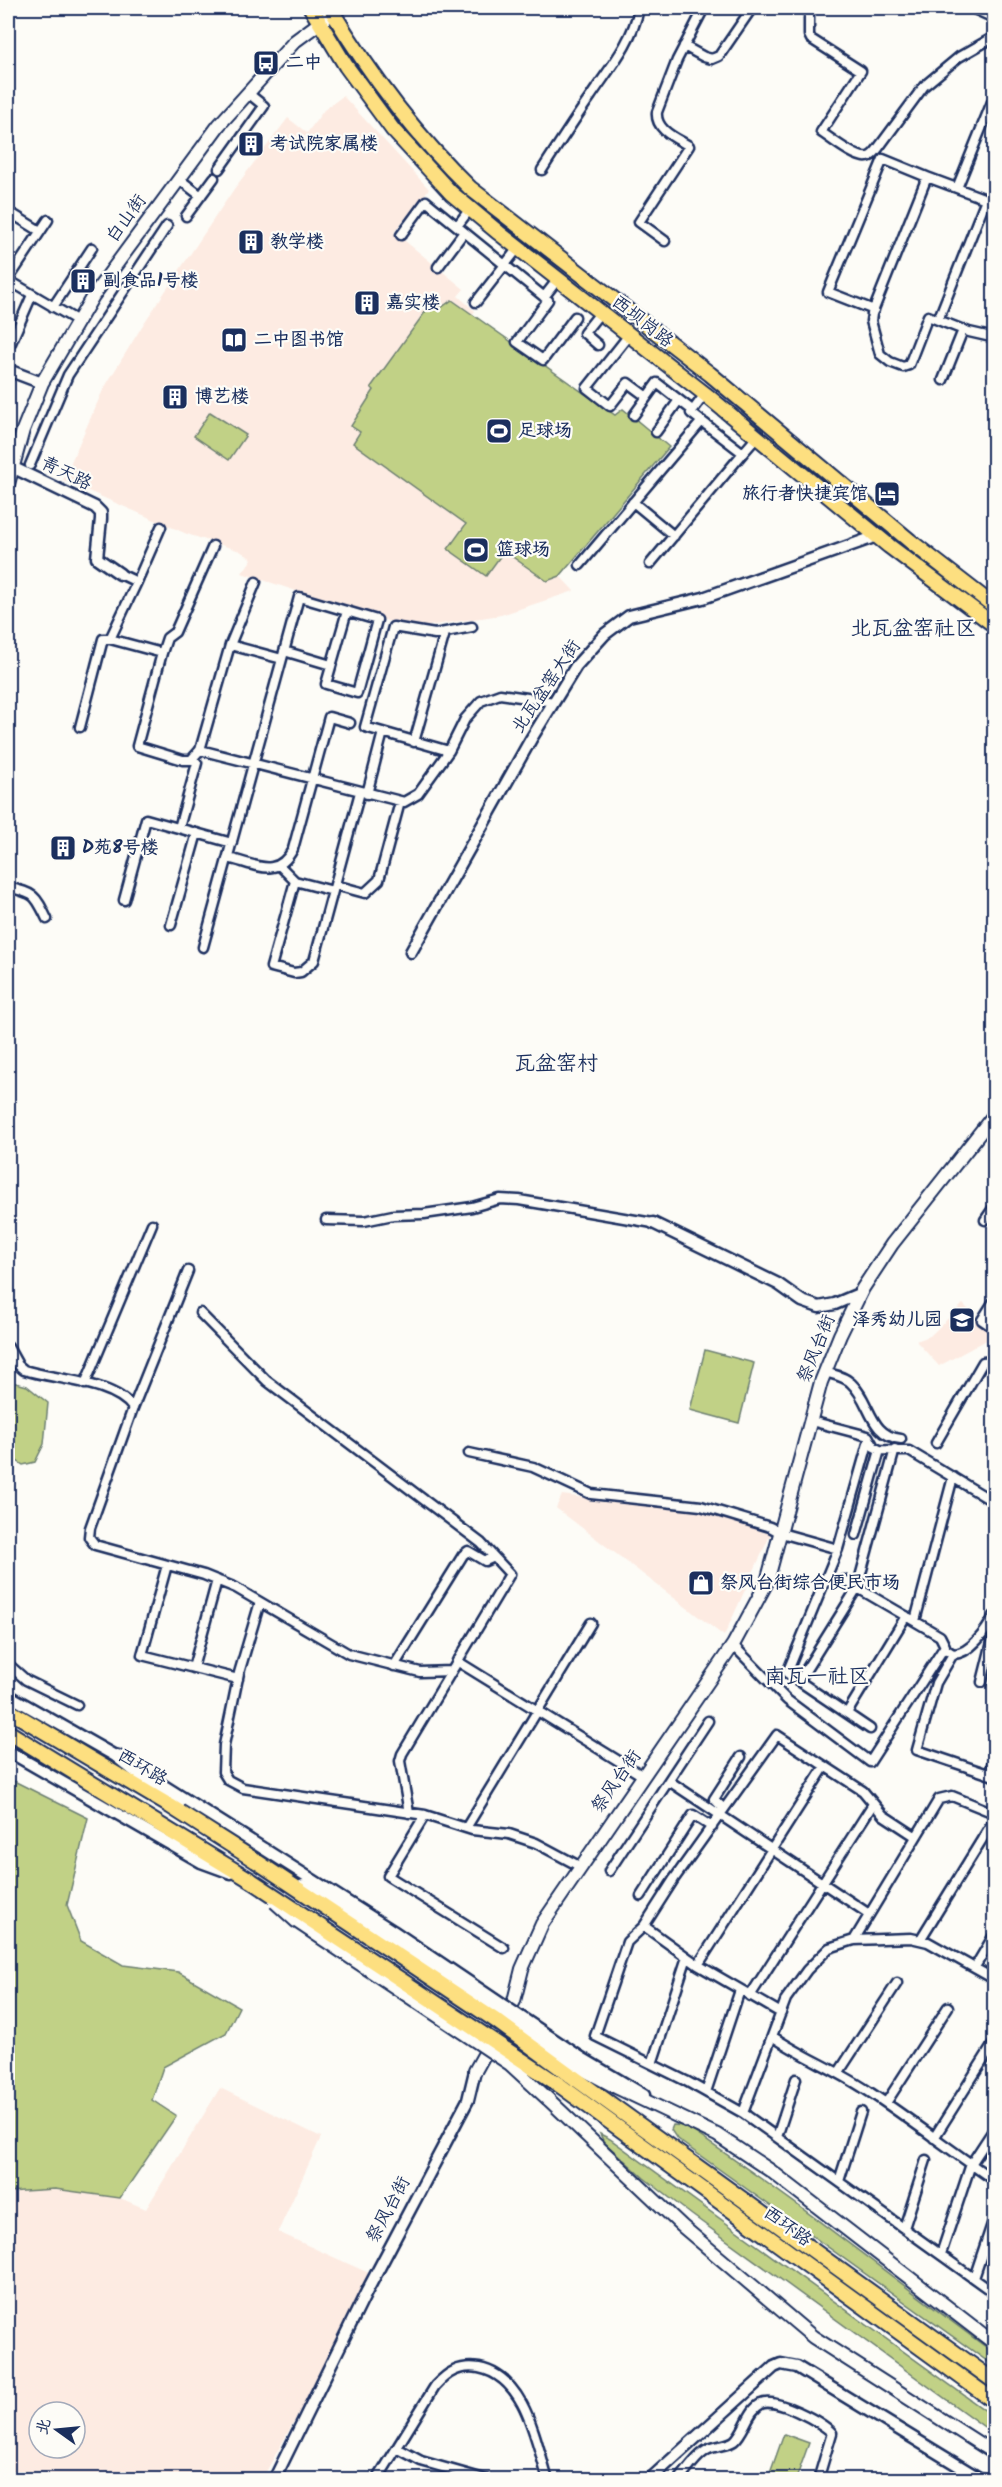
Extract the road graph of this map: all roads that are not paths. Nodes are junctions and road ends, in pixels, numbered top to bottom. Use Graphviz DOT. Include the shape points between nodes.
graph roads {
  1 [pos="311,8"];
  2 [pos="639,8"];
  3 [pos="704,8"];
  4 [pos="752,8"];
  5 [pos="803,8"];
  6 [pos="975,8"];
  7 [pos="331,10"];
  8 [pos="994,17"];
  9 [pos="319,21"];
  10 [pos="994,37"];
  11 [pos="684,46"];
  12 [pos="248,93"];
  13 [pos="992,102"];
  14 [pos="219,169"];
  15 [pos="542,170"];
  16 [pos="927,177"];
  17 [pos="214,178"];
  18 [pos="179,179"];
  19 [pos="957,188"];
  20 [pos="201,195"];
  21 [pos="990,201"];
  22 [pos="470,209"];
  23 [pos="500,213"];
  24 [pos="186,216"];
  25 [pos="48,220"];
  26 [pos="8,225"];
  27 [pos="167,226"];
  28 [pos="490,226"];
  29 [pos="461,229"];
  30 [pos="40,231"];
  31 [pos="401,235"];
  32 [pos="665,241"];
  33 [pos="92,248"];
  34 [pos="518,248"];
  35 [pos="505,265"];
  36 [pos="438,267"];
  37 [pos="558,279"];
  38 [pos="8,280"];
  39 [pos="32,295"];
  40 [pos="544,297"];
  41 [pos="476,302"];
  42 [pos="53,307"];
  43 [pos="874,310"];
  44 [pos="600,313"];
  45 [pos="575,316"];
  46 [pos="938,320"];
  47 [pos="78,321"];
  48 [pos="963,330"];
  49 [pos="629,335"];
  50 [pos="994,335"];
  51 [pos="11,343"];
  52 [pos="598,345"];
  53 [pos="8,370"];
  54 [pos="943,380"];
  55 [pos="42,383"];
  56 [pos="705,394"];
  57 [pos="647,397"];
  58 [pos="679,400"];
  59 [pos="692,410"];
  60 [pos="634,415"];
  61 [pos="702,421"];
  62 [pos="656,432"];
  63 [pos="757,437"];
  64 [pos="743,453"];
  65 [pos="30,465"];
  66 [pos="12,467"];
  67 [pos="8,484"];
  68 [pos="633,502"];
  69 [pos="888,521"];
  70 [pos="161,527"];
  71 [pos="674,536"];
  72 [pos="877,536"];
  73 [pos="213,546"];
  74 [pos="650,564"];
  75 [pos="580,565"];
  76 [pos="120,574"];
  77 [pos="137,582"];
  78 [pos="256,582"];
  79 [pos="994,606"];
  80 [pos="347,611"];
  81 [pos="994,625"];
  82 [pos="472,627"];
  83 [pos="445,633"];
  84 [pos="110,639"];
  85 [pos="230,645"];
  86 [pos="162,652"];
  87 [pos="283,655"];
  88 [pos="331,665"];
  89 [pos="554,702"];
  90 [pos="350,723"];
  91 [pos="80,727"];
  92 [pos="383,732"];
  93 [pos="414,742"];
  94 [pos="200,750"];
  95 [pos="449,751"];
  96 [pos="194,758"];
  97 [pos="253,764"];
  98 [pos="312,779"];
  99 [pos="363,793"];
  100 [pos="400,802"];
  101 [pos="178,828"];
  102 [pos="197,833"];
  103 [pos="232,843"];
  104 [pos="228,858"];
  105 [pos="280,866"];
  106 [pos="295,880"];
  107 [pos="8,887"];
  108 [pos="334,888"];
  109 [pos="124,900"];
  110 [pos="47,919"];
  111 [pos="171,925"];
  112 [pos="203,947"];
  113 [pos="411,952"];
  114 [pos="994,1115"];
  115 [pos="990,1130"];
  116 [pos="994,1207"];
  117 [pos="326,1220"];
  118 [pos="985,1220"];
  119 [pos="653,1223"];
  120 [pos="152,1224"];
  121 [pos="188,1271"];
  122 [pos="861,1293"];
  123 [pos="994,1301"];
  124 [pos="200,1313"];
  125 [pos="994,1328"];
  126 [pos="8,1347"];
  127 [pos="994,1361"];
  128 [pos="825,1372"];
  129 [pos="85,1384"];
  130 [pos="133,1408"];
  131 [pos="811,1421"];
  132 [pos="901,1439"];
  133 [pos="869,1440"];
  134 [pos="936,1443"];
  135 [pos="895,1449"];
  136 [pos="880,1450"];
  137 [pos="469,1453"];
  138 [pos="953,1477"];
  139 [pos="994,1502"];
  140 [pos="781,1533"];
  141 [pos="856,1535"];
  142 [pos="838,1549"];
  143 [pos="494,1557"];
  144 [pos="167,1565"];
  145 [pos="216,1580"];
  146 [pos="844,1580"];
  147 [pos="858,1587"];
  148 [pos="260,1602"];
  149 [pos="906,1616"];
  150 [pos="915,1621"];
  151 [pos="591,1623"];
  152 [pos="993,1626"];
  153 [pos="733,1645"];
  154 [pos="944,1648"];
  155 [pos="953,1654"];
  156 [pos="457,1661"];
  157 [pos="8,1664"];
  158 [pos="394,1666"];
  159 [pos="193,1668"];
  160 [pos="451,1671"];
  161 [pos="238,1678"];
  162 [pos="799,1681"];
  163 [pos="982,1682"];
  164 [pos="8,1695"];
  165 [pos="77,1705"];
  166 [pos="8,1710"];
  167 [pos="537,1711"];
  168 [pos="847,1713"];
  169 [pos="708,1721"];
  170 [pos="870,1729"];
  171 [pos="8,1732"];
  172 [pos="8,1750"];
  173 [pos="117,1756"];
  174 [pos="994,1756"];
  175 [pos="741,1757"];
  176 [pos="825,1766"];
  177 [pos="992,1775"];
  178 [pos="643,1776"];
  179 [pos="669,1781"];
  180 [pos="873,1804"];
  181 [pos="409,1813"];
  182 [pos="722,1813"];
  183 [pos="994,1813"];
  184 [pos="425,1815"];
  185 [pos="994,1820"];
  186 [pos="712,1827"];
  187 [pos="466,1828"];
  188 [pos="214,1834"];
  189 [pos="915,1836"];
  190 [pos="771,1851"];
  191 [pos="581,1866"];
  192 [pos="609,1872"];
  193 [pos="252,1881"];
  194 [pos="823,1882"];
  195 [pos="640,1896"];
  196 [pos="869,1914"];
  197 [pos="644,1926"];
  198 [pos="994,1935"];
  199 [pos="854,1940"];
  200 [pos="920,1940"];
  201 [pos="504,1948"];
  202 [pos="687,1957"];
  203 [pos="698,1965"];
  204 [pos="975,1967"];
  205 [pos="994,1979"];
  206 [pos="897,1983"];
  207 [pos="740,1990"];
  208 [pos="750,1996"];
  209 [pos="948,2007"];
  210 [pos="781,2013"];
  211 [pos="772,2036"];
  212 [pos="994,2043"];
  213 [pos="652,2064"];
  214 [pos="575,2065"];
  215 [pos="475,2071"];
  216 [pos="839,2072"];
  217 [pos="796,2079"];
  218 [pos="706,2092"];
  219 [pos="886,2103"];
  220 [pos="861,2112"];
  221 [pos="743,2113"];
  222 [pos="994,2129"];
  223 [pos="777,2137"];
  224 [pos="934,2138"];
  225 [pos="926,2160"];
  226 [pos="971,2164"];
  227 [pos="994,2180"];
  228 [pos="839,2181"];
  229 [pos="994,2218"];
  230 [pos="904,2228"];
  231 [pos="941,2254"];
  232 [pos="974,2278"];
  233 [pos="994,2293"];
  234 [pos="994,2343"];
  235 [pos="994,2381"];
  236 [pos="994,2401"];
  237 [pos="397,2448"];
  238 [pos="994,2454"];
  239 [pos="274,2480"];
  240 [pos="377,2480"];
  241 [pos="488,2480"];
  242 [pos="548,2480"];
  243 [pos="649,2480"];
  244 [pos="679,2480"];
  245 [pos="818,2480"];
  246 [pos="982,2480"];
  1 -- 9 [label="main road, 西坝岗路"];
  2 -- 15 [label="street" via="637,23 605,79"];
  3 -- 11 [label="street"];
  4 -- 11 [label="street" via="719,56 704,57"];
  5 -- 10 [label="street" via="809,13 812,39 861,71 821,132 865,158 879,147 924,86 959,57"];
  6 -- 8 [label="street"];
  7 -- 9 [label="main road, 白山街"];
  7 -- 23 [label="main road, 西坝岗路" via="380,84 439,159"];
  9 -- 12 [label="main road, 白山街" via="295,41"];
  9 -- 22 [label="main road, 西坝岗路" via="393,130"];
  11 -- 32 [label="street" via="656,119 660,127 689,146 639,222"];
  12 -- 14 [label="street" via="264,106"];
  12 -- 18 [label="main road, 白山街"];
  13 -- 19 [label="street"];
  16 -- 19 [label="street"];
  16 -- 43 [label="street"];
  16 -- 43 [label="street" via="882,159 828,292"];
  17 -- 20 [label="street"];
  18 -- 20 [label="street"];
  18 -- 47 [label="main road, 白山街"];
  19 -- 21 [label="street"];
  20 -- 24 [label="street"];
  21 -- 46 [label="street"];
  22 -- 28 [label="main road, 西坝岗路"];
  22 -- 29 [label="street"];
  23 -- 28 [label="main road"];
  23 -- 69 [label="main road, 西坝岗路" via="710,374"];
  25 -- 30 [label="street"];
  26 -- 30 [label="street" via="14,215"];
  27 -- 65 [label="street" via="68,375"];
  28 -- 34 [label="main road, 西坝岗路"];
  29 -- 31 [label="street" via="426,201"];
  29 -- 35 [label="street"];
  29 -- 36 [label="street"];
  30 -- 38 [label="street"];
  33 -- 42 [label="street"];
  34 -- 35 [label="street"];
  34 -- 37 [label="main road, 西坝岗路"];
  35 -- 40 [label="street"];
  35 -- 41 [label="street"];
  37 -- 40 [label="street"];
  37 -- 44 [label="main road, 西坝岗路"];
  38 -- 39 [label="street"];
  39 -- 42 [label="street"];
  39 -- 51 [label="street"];
  40 -- 45 [label="street" via="548,300 517,342 543,360"];
  42 -- 47 [label="street"];
  43 -- 46 [label="street" via="871,321 880,354 903,367 909,365 928,316"];
  44 -- 49 [label="main road, 西坝岗路"];
  44 -- 52 [label="street" via="584,333"];
  46 -- 48 [label="street"];
  47 -- 55 [label="main road, 白山街"];
  48 -- 50 [label="street"];
  48 -- 54 [label="street"];
  49 -- 56 [label="main road, 西坝岗路"];
  49 -- 57 [label="street" via="587,388 610,406 628,383"];
  53 -- 55 [label="street"];
  55 -- 66 [label="main road, 白山街"];
  56 -- 59 [label="street"];
  56 -- 63 [label="main road, 西坝岗路"];
  57 -- 58 [label="street" via="657,383"];
  57 -- 60 [label="street"];
  58 -- 59 [label="street"];
  58 -- 62 [label="street"];
  59 -- 61 [label="street"];
  61 -- 64 [label="street"];
  61 -- 68 [label="street"];
  63 -- 64 [label="street"];
  63 -- 72 [label="main road, 西坝岗路"];
  64 -- 71 [label="street"];
  66 -- 67 [label="main road, 白山街"];
  66 -- 76 [label="street, 青天路" via="95,507 101,513 97,558"];
  68 -- 71 [label="street"];
  68 -- 75 [label="street"];
  69 -- 72 [label="main road"];
  69 -- 79 [label="main road, 西坝岗路"];
  70 -- 77 [label="street"];
  71 -- 74 [label="street"];
  72 -- 81 [label="main road, 西坝岗路"];
  72 -- 89 [label="street, 北瓦盆窑大街" via="702,598 629,616 605,634 576,666"];
  73 -- 86 [label="street" via="175,632 167,638"];
  76 -- 77 [label="street"];
  77 -- 84 [label="street"];
  78 -- 85 [label="street"];
  80 -- 87 [label="street" via="299,597"];
  80 -- 88 [label="street"];
  80 -- 88 [label="street" via="377,620 357,693 326,684"];
  82 -- 83 [label="street"];
  83 -- 92 [label="street" via="393,627 365,727"];
  83 -- 93 [label="street"];
  84 -- 86 [label="street"];
  84 -- 91 [label="street" via="103,639"];
  85 -- 87 [label="street"];
  85 -- 94 [label="street"];
  86 -- 96 [label="street" via="137,746 183,760"];
  87 -- 88 [label="street"];
  87 -- 97 [label="street"];
  89 -- 95 [label="street" via="490,696 473,707"];
  89 -- 113 [label="street, 北瓦盆窑大街"];
  90 -- 98 [label="street" via="329,717"];
  92 -- 93 [label="street"];
  92 -- 99 [label="street"];
  93 -- 95 [label="street"];
  94 -- 96 [label="street"];
  94 -- 97 [label="street"];
  95 -- 100 [label="street" via="418,794"];
  96 -- 101 [label="street" via="197,763"];
  97 -- 98 [label="street"];
  97 -- 103 [label="street"];
  98 -- 99 [label="street"];
  98 -- 105 [label="street" via="293,849"];
  99 -- 100 [label="street"];
  99 -- 108 [label="street"];
  100 -- 108 [label="street" via="379,880 365,893"];
  101 -- 102 [label="street"];
  101 -- 109 [label="street" via="146,819"];
  102 -- 103 [label="street"];
  102 -- 111 [label="street"];
  103 -- 104 [label="street"];
  104 -- 105 [label="street" via="266,867"];
  104 -- 112 [label="street"];
  105 -- 106 [label="street"];
  106 -- 108 [label="street"];
  106 -- 108 [label="street" via="271,967 294,973 314,961"];
  107 -- 110 [label="street" via="37,897"];
  114 -- 115 [label="main road, 祭风台街"];
  115 -- 122 [label="main road, 祭风台街" via="892,1244"];
  116 -- 118 [label="street"];
  117 -- 119 [label="street" via="424,1215 500,1199"];
  119 -- 122 [label="street" via="819,1307"];
  120 -- 129 [label="street"];
  121 -- 130 [label="street"];
  122 -- 128 [label="main road, 祭风台街"];
  123 -- 125 [label="street" via="982,1320"];
  124 -- 143 [label="street" via="267,1381 481,1543"];
  126 -- 129 [label="street" via="24,1370"];
  127 -- 134 [label="street" via="983,1362"];
  128 -- 131 [label="main road, 祭风台街"];
  128 -- 132 [label="street" via="849,1381 858,1390 877,1428 885,1435"];
  129 -- 130 [label="street" via="119,1395"];
  130 -- 144 [label="street" via="89,1537 95,1545"];
  131 -- 133 [label="street" via="868,1436"];
  131 -- 140 [label="main road, 祭风台街"];
  133 -- 136 [label="street"];
  133 -- 142 [label="street"];
  135 -- 136 [label="street"];
  135 -- 138 [label="street" via="909,1450"];
  135 -- 147 [label="street"];
  136 -- 141 [label="street"];
  137 -- 140 [label="street" via="533,1467 591,1494 701,1506"];
  138 -- 139 [label="street"];
  138 -- 150 [label="street"];
  140 -- 142 [label="street"];
  140 -- 153 [label="main road, 祭风台街" via="767,1582"];
  142 -- 162 [label="street" via="787,1673"];
  143 -- 156 [label="street" via="510,1574"];
  143 -- 158 [label="street" via="485,1561 468,1551 463,1555"];
  144 -- 145 [label="street"];
  144 -- 159 [label="street" via="142,1655"];
  145 -- 148 [label="street"];
  145 -- 159 [label="street"];
  146 -- 147 [label="street"];
  147 -- 149 [label="street"];
  147 -- 162 [label="street"];
  148 -- 158 [label="street" via="331,1645"];
  148 -- 161 [label="street"];
  149 -- 150 [label="street"];
  149 -- 168 [label="street"];
  150 -- 154 [label="street" via="940,1636"];
  151 -- 167 [label="street"];
  152 -- 155 [label="street" via="961,1653"];
  152 -- 163 [label="street"];
  153 -- 154 [label="street" via="787,1700 870,1762"];
  153 -- 178 [label="main road, 祭风台街"];
  154 -- 155 [label="street"];
  155 -- 177 [label="street" via="936,1683 917,1750"];
  156 -- 160 [label="street"];
  156 -- 167 [label="street"];
  157 -- 165 [label="street" via="26,1680"];
  158 -- 160 [label="street" via="420,1672"];
  159 -- 161 [label="street"];
  160 -- 181 [label="street" via="402,1754"];
  161 -- 181 [label="street" via="224,1745 223,1772 228,1780 243,1788"];
  162 -- 168 [label="street"];
  164 -- 173 [label="street"];
  166 -- 188 [label="main road, 西环路"];
  167 -- 178 [label="street"];
  167 -- 187 [label="street"];
  168 -- 170 [label="street"];
  169 -- 179 [label="street"];
  171 -- 193 [label="main road"];
  172 -- 193 [label="street" via="201,1862"];
  173 -- 188 [label="main road"];
  173 -- 214 [label="street, bridge" via="393,1931"];
  174 -- 177 [label="street"];
  175 -- 182 [label="street" via="714,1799"];
  176 -- 180 [label="street" via="863,1791"];
  176 -- 182 [label="street" via="777,1735"];
  176 -- 190 [label="street"];
  178 -- 191 [label="main road, 祭风台街"];
  179 -- 182 [label="street"];
  179 -- 192 [label="street"];
  180 -- 189 [label="street"];
  180 -- 194 [label="street"];
  181 -- 184 [label="street"];
  182 -- 186 [label="street"];
  182 -- 190 [label="street"];
  183 -- 189 [label="street" via="946,1796 939,1798"];
  184 -- 187 [label="street"];
  184 -- 201 [label="street" via="388,1876"];
  185 -- 200 [label="street"];
  186 -- 195 [label="street" via="693,1815"];
  186 -- 197 [label="street"];
  187 -- 191 [label="street" via="525,1839"];
  188 -- 214 [label="main road, 西环路, bridge" via="498,2022"];
  189 -- 196 [label="street"];
  190 -- 194 [label="street"];
  190 -- 203 [label="street"];
  191 -- 215 [label="main road, 祭风台街" via="542,1924 522,1969 514,2001"];
  193 -- 236 [label="main road, 西环路, bridge" via="558,2084"];
  193 -- 238 [label="main road, bridge" via="296,1921 510,2064 682,2226 813,2337"];
  194 -- 196 [label="street"];
  194 -- 208 [label="street"];
  196 -- 199 [label="street"];
  197 -- 202 [label="street"];
  197 -- 213 [label="street" via="627,1942 596,2036"];
  198 -- 204 [label="street"];
  199 -- 200 [label="street"];
  199 -- 210 [label="street" via="829,1948 807,1970"];
  200 -- 204 [label="street"];
  202 -- 203 [label="street"];
  202 -- 213 [label="street"];
  203 -- 207 [label="street"];
  204 -- 205 [label="street"];
  206 -- 216 [label="street"];
  207 -- 208 [label="street"];
  207 -- 218 [label="street"];
  208 -- 210 [label="street"];
  209 -- 219 [label="street"];
  210 -- 211 [label="street"];
  211 -- 216 [label="street"];
  211 -- 221 [label="street"];
  212 -- 224 [label="street"];
  213 -- 218 [label="street"];
  214 -- 234 [label="main road" via="717,2134"];
  214 -- 235 [label="main road, 西环路"];
  215 -- 239 [label="street, 祭风台街" via="468,2100 367,2291"];
  216 -- 219 [label="street"];
  217 -- 223 [label="street"];
  218 -- 221 [label="street"];
  219 -- 224 [label="street"];
  220 -- 228 [label="street"];
  221 -- 223 [label="street"];
  222 -- 226 [label="street"];
  223 -- 228 [label="street"];
  224 -- 226 [label="street"];
  225 -- 230 [label="street"];
  226 -- 227 [label="street"];
  226 -- 231 [label="street"];
  228 -- 230 [label="street"];
  229 -- 232 [label="street"];
  230 -- 231 [label="street"];
  231 -- 232 [label="street"];
  232 -- 233 [label="street"];
  237 -- 240 [label="street"];
  237 -- 241 [label="street" via="421,2461"];
  237 -- 242 [label="street" via="445,2375 458,2367 486,2370 514,2391 528,2415"];
  243 -- 246 [label="street" via="781,2364 797,2367"];
  244 -- 245 [label="street" via="704,2452 736,2439 761,2403 771,2402 825,2425 832,2433"];
}
